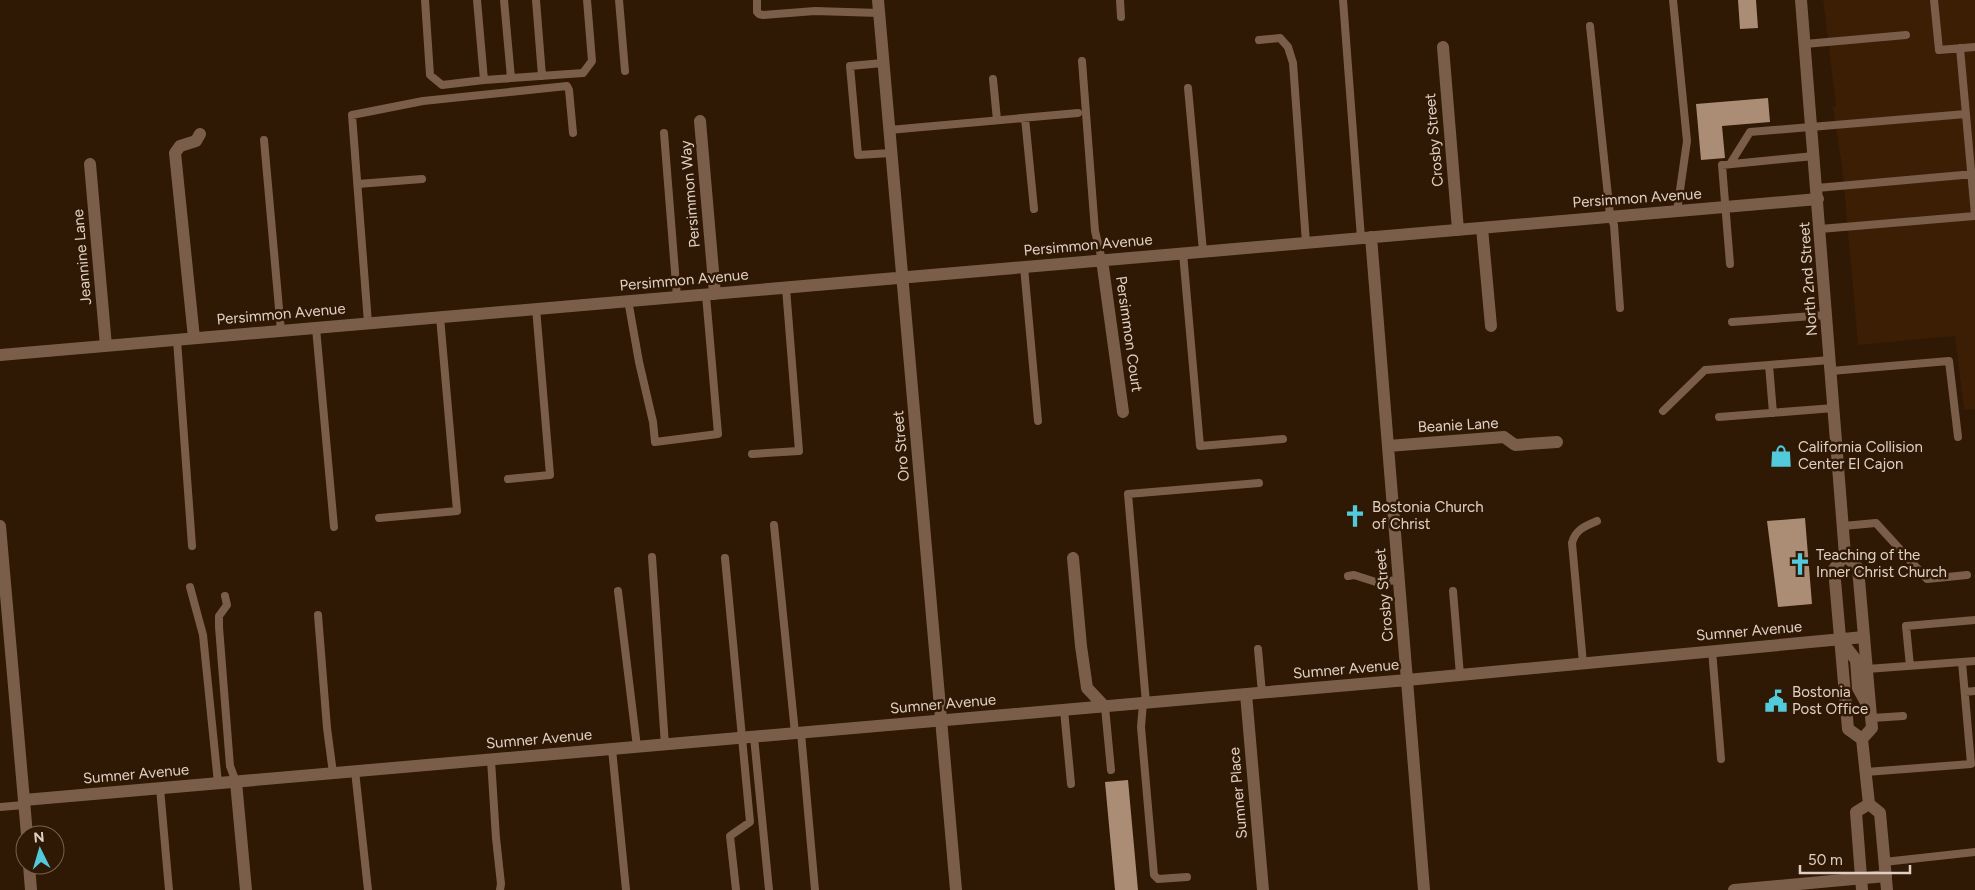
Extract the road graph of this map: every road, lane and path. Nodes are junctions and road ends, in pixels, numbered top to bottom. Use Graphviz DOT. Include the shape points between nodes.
graph roads {
  1 [pos="425,0"];
  2 [pos="477,0"];
  3 [pos="504,0"];
  4 [pos="536,0"];
  5 [pos="587,0"];
  6 [pos="619,0"];
  7 [pos="757,0"];
  8 [pos="878,0"];
  9 [pos="1120,0"];
  10 [pos="1343,0"];
  11 [pos="1673,0"];
  12 [pos="1801,0"];
  13 [pos="1934,0"];
  14 [pos="879,13"];
  15 [pos="1121,17"];
  16 [pos="1590,26"];
  17 [pos="1906,35"];
  18 [pos="1259,40"];
  19 [pos="1805,44"];
  20 [pos="1443,47"];
  21 [pos="1975,47"];
  22 [pos="1960,48"];
  23 [pos="1082,61"];
  24 [pos="883,63"];
  25 [pos="626,71"];
  26 [pos="542,76"];
  27 [pos="511,78"];
  28 [pos="992,79"];
  29 [pos="484,80"];
  30 [pos="1188,88"];
  31 [pos="1078,113"];
  32 [pos="1966,114"];
  33 [pos="1024,118"];
  34 [pos="997,120"];
  35 [pos="700,121"];
  36 [pos="1812,126"];
  37 [pos="889,130"];
  38 [pos="573,133"];
  39 [pos="664,133"];
  40 [pos="200,134"];
  41 [pos="264,140"];
  42 [pos="891,153"];
  43 [pos="1814,156"];
  44 [pos="90,164"];
  45 [pos="1730,164"];
  46 [pos="1973,174"];
  47 [pos="422,179"];
  48 [pos="358,184"];
  49 [pos="1818,193"];
  50 [pos="1725,207"];
  51 [pos="1034,208"];
  52 [pos="1676,211"];
  53 [pos="1975,215"];
  54 [pos="1610,216"];
  55 [pos="1482,228"];
  56 [pos="1820,229"];
  57 [pos="1458,230"];
  58 [pos="1366,238"];
  59 [pos="1306,243"];
  60 [pos="1203,251"];
  61 [pos="1183,253"];
  62 [pos="1102,260"];
  63 [pos="1730,264"];
  64 [pos="1024,267"];
  65 [pos="902,277"];
  66 [pos="786,288"];
  67 [pos="710,294"];
  68 [pos="677,297"];
  69 [pos="628,300"];
  70 [pos="536,308"];
  71 [pos="1620,308"];
  72 [pos="1827,315"];
  73 [pos="440,317"];
  74 [pos="1732,322"];
  75 [pos="368,323"];
  76 [pos="1491,326"];
  77 [pos="316,328"];
  78 [pos="281,331"];
  79 [pos="194,338"];
  80 [pos="177,340"];
  81 [pos="106,346"];
  82 [pos="0,354"];
  83 [pos="1769,365"];
  84 [pos="1831,366"];
  85 [pos="1834,408"];
  86 [pos="1663,411"];
  87 [pos="1123,412"];
  88 [pos="1773,413"];
  89 [pos="1719,417"];
  90 [pos="1038,421"];
  91 [pos="1958,437"];
  92 [pos="1283,439"];
  93 [pos="1557,442"];
  94 [pos="1388,446"];
  95 [pos="752,454"];
  96 [pos="508,479"];
  97 [pos="1259,483"];
  98 [pos="379,518"];
  99 [pos="1597,521"];
  100 [pos="774,525"];
  101 [pos="0,526"];
  102 [pos="1843,526"];
  103 [pos="334,527"];
  104 [pos="192,546"];
  105 [pos="1845,555"];
  106 [pos="652,558"];
  107 [pos="725,558"];
  108 [pos="1073,558"];
  109 [pos="1967,575"];
  110 [pos="1348,576"];
  111 [pos="1399,580"];
  112 [pos="190,586"];
  113 [pos="618,591"];
  114 [pos="1453,591"];
  115 [pos="225,596"];
  116 [pos="318,615"];
  117 [pos="1975,620"];
  118 [pos="1864,637"];
  119 [pos="1840,639"];
  120 [pos="1258,649"];
  121 [pos="1712,650"];
  122 [pos="1975,660"];
  123 [pos="1962,662"];
  124 [pos="1583,663"];
  125 [pos="1910,666"];
  126 [pos="1867,669"];
  127 [pos="1460,674"];
  128 [pos="1407,680"];
  129 [pos="1965,692"];
  130 [pos="1975,692"];
  131 [pos="1262,693"];
  132 [pos="1246,694"];
  133 [pos="1145,703"];
  134 [pos="1105,706"];
  135 [pos="1064,710"];
  136 [pos="1871,715"];
  137 [pos="1903,716"];
  138 [pos="941,721"];
  139 [pos="798,733"];
  140 [pos="748,738"];
  141 [pos="1862,739"];
  142 [pos="665,745"];
  143 [pos="637,747"];
  144 [pos="612,749"];
  145 [pos="491,760"];
  146 [pos="1721,760"];
  147 [pos="1111,770"];
  148 [pos="355,771"];
  149 [pos="1866,772"];
  150 [pos="333,773"];
  151 [pos="236,782"];
  152 [pos="218,783"];
  153 [pos="1071,784"];
  154 [pos="160,788"];
  155 [pos="24,803"];
  156 [pos="1870,804"];
  157 [pos="0,807"];
  158 [pos="26,825"];
  159 [pos="1975,852"];
  160 [pos="1884,862"];
  161 [pos="30,875"];
  162 [pos="1886,876"];
  163 [pos="1187,877"];
  164 [pos="1862,884"];
  165 [pos="32,890"];
  166 [pos="169,890"];
  167 [pos="246,890"];
  168 [pos="368,890"];
  169 [pos="500,890"];
  170 [pos="626,890"];
  171 [pos="736,890"];
  172 [pos="769,890"];
  173 [pos="815,890"];
  174 [pos="956,890"];
  175 [pos="1263,890"];
  176 [pos="1424,890"];
  177 [pos="1734,890"];
  178 [pos="1870,890"];
  179 [pos="1887,890"];
  1 -- 29 [label="lane" via="430,75 442,85"];
  2 -- 29 [label="lane"];
  3 -- 27 [label="lane"];
  4 -- 26 [label="lane"];
  5 -- 26 [label="lane" via="592,61 583,73"];
  6 -- 25 [label="lane"];
  7 -- 14 [label="lane" via="757,12 763,15 815,11"];
  8 -- 14 [label="street, Oro Street"];
  9 -- 15 [label="lane"];
  10 -- 58 [label="lane"];
  11 -- 52 [label="lane" via="1687,141"];
  12 -- 19 [label="street, North 2nd Street"];
  13 -- 22 [label="lane" via="1939,50"];
  14 -- 24 [label="street, Oro Street"];
  16 -- 54 [label="lane"];
  17 -- 19 [label="lane"];
  18 -- 59 [label="lane" via="1280,38 1288,47 1293,63"];
  19 -- 36 [label="street, North 2nd Street"];
  20 -- 57 [label="street, Crosby Street"];
  21 -- 22 [label="lane"];
  22 -- 32 [label="lane"];
  23 -- 62 [label="lane" via="1095,231"];
  24 -- 37 [label="street, Oro Street"];
  24 -- 42 [label="lane" via="850,66 858,156"];
  26 -- 27 [label="lane"];
  27 -- 29 [label="lane"];
  28 -- 34 [label="lane"];
  30 -- 60 [label="lane"];
  31 -- 33 [label="lane"];
  32 -- 36 [label="lane"];
  32 -- 46 [label="lane"];
  33 -- 34 [label="lane"];
  33 -- 51 [label="lane"];
  34 -- 37 [label="lane"];
  35 -- 67 [label="street, Persimmon Way"];
  36 -- 43 [label="street, North 2nd Street"];
  36 -- 45 [label="lane" via="1750,132"];
  37 -- 42 [label="street, Oro Street"];
  38 -- 48 [label="lane" via="567,86 423,101 352,115"];
  39 -- 68 [label="lane"];
  40 -- 79 [label="street" via="196,141 180,146 175,153"];
  41 -- 78 [label="lane"];
  42 -- 65 [label="street, Oro Street"];
  43 -- 45 [label="lane"];
  43 -- 49 [label="street, North 2nd Street"];
  44 -- 81 [label="street, Jeannine Lane"];
  45 -- 50 [label="lane" via="1722,165"];
  46 -- 49 [label="lane"];
  46 -- 53 [label="lane"];
  47 -- 48 [label="lane"];
  48 -- 75 [label="lane"];
  49 -- 50 [label="street, Persimmon Avenue"];
  49 -- 56 [label="street, North 2nd Street"];
  50 -- 52 [label="street, Persimmon Avenue"];
  50 -- 63 [label="lane"];
  52 -- 54 [label="street, Persimmon Avenue"];
  53 -- 56 [label="lane"];
  54 -- 55 [label="street, Persimmon Avenue"];
  54 -- 71 [label="lane" via="1614,226"];
  55 -- 57 [label="street, Persimmon Avenue"];
  55 -- 76 [label="street"];
  56 -- 72 [label="street, North 2nd Street"];
  57 -- 58 [label="street, Persimmon Avenue"];
  58 -- 59 [label="street, Persimmon Avenue"];
  58 -- 94 [label="street, Crosby Street"];
  59 -- 60 [label="street, Persimmon Avenue"];
  60 -- 61 [label="street, Persimmon Avenue"];
  61 -- 62 [label="street, Persimmon Avenue"];
  61 -- 92 [label="lane" via="1200,446"];
  62 -- 64 [label="street, Persimmon Avenue"];
  62 -- 87 [label="street, Persimmon Court"];
  64 -- 65 [label="street, Persimmon Avenue"];
  64 -- 90 [label="lane"];
  65 -- 66 [label="street, Persimmon Avenue"];
  65 -- 138 [label="street, Oro Street"];
  66 -- 67 [label="street, Persimmon Avenue"];
  66 -- 95 [label="lane" via="799,451"];
  67 -- 68 [label="street, Persimmon Avenue"];
  67 -- 69 [label="lane" via="718,434 655,442"];
  68 -- 69 [label="street, Persimmon Avenue"];
  69 -- 70 [label="street, Persimmon Avenue"];
  70 -- 73 [label="street, Persimmon Avenue"];
  70 -- 96 [label="lane" via="550,475"];
  72 -- 74 [label="lane"];
  72 -- 84 [label="street, North 2nd Street"];
  73 -- 75 [label="street, Persimmon Avenue"];
  73 -- 98 [label="lane" via="457,512"];
  75 -- 77 [label="street, Persimmon Avenue"];
  77 -- 78 [label="street, Persimmon Avenue"];
  77 -- 103 [label="lane"];
  78 -- 79 [label="street, Persimmon Avenue"];
  79 -- 80 [label="street, Persimmon Avenue"];
  80 -- 81 [label="street, Persimmon Avenue"];
  80 -- 104 [label="lane"];
  81 -- 82 [label="street, Persimmon Avenue"];
  83 -- 84 [label="lane"];
  83 -- 86 [label="lane" via="1705,370"];
  83 -- 88 [label="lane"];
  84 -- 85 [label="street, North 2nd Street"];
  84 -- 91 [label="lane" via="1949,361"];
  85 -- 88 [label="lane"];
  85 -- 102 [label="street, North 2nd Street"];
  88 -- 89 [label="lane"];
  93 -- 94 [label="street, Beanie Lane" via="1515,445 1504,437"];
  94 -- 111 [label="street, Crosby Street"];
  97 -- 133 [label="lane" via="1128,494"];
  99 -- 124 [label="lane" via="1574,535 1572,543"];
  100 -- 139 [label="lane"];
  101 -- 155 [label="street"];
  102 -- 105 [label="street, North 2nd Street"];
  102 -- 109 [label="lane" via="1876,523 1927,579"];
  105 -- 118 [label="street" via="1858,568"];
  105 -- 119 [label="street, North 2nd Street" via="1834,570"];
  106 -- 142 [label="lane"];
  107 -- 140 [label="lane"];
  108 -- 134 [label="street" via="1087,688"];
  110 -- 111 [label="lane" via="1376,582"];
  111 -- 128 [label="street, Crosby Street"];
  112 -- 152 [label="lane" via="203,635"];
  113 -- 143 [label="lane"];
  114 -- 127 [label="lane"];
  115 -- 151 [label="lane" via="227,605 219,616 218,627 230,766"];
  116 -- 150 [label="lane"];
  117 -- 125 [label="lane" via="1906,626"];
  118 -- 119 [label="street, Sumner Avenue"];
  118 -- 126 [label="street"];
  119 -- 121 [label="street, Sumner Avenue"];
  119 -- 136 [label="street" via="1856,660 1858,688"];
  119 -- 141 [label="street, North 2nd Street" via="1848,729"];
  120 -- 131 [label="lane"];
  121 -- 124 [label="street, Sumner Avenue"];
  121 -- 146 [label="lane"];
  122 -- 123 [label="lane"];
  123 -- 125 [label="lane"];
  123 -- 129 [label="lane"];
  124 -- 127 [label="street, Sumner Avenue"];
  125 -- 126 [label="lane"];
  126 -- 136 [label="street"];
  127 -- 128 [label="street, Sumner Avenue"];
  128 -- 131 [label="street, Sumner Avenue"];
  128 -- 176 [label="street, Crosby Street"];
  129 -- 130 [label="lane"];
  129 -- 149 [label="lane" via="1971,764"];
  131 -- 132 [label="street, Sumner Avenue"];
  132 -- 133 [label="street, Sumner Avenue"];
  132 -- 175 [label="street, Sumner Place"];
  133 -- 134 [label="street, Sumner Avenue"];
  133 -- 163 [label="lane" via="1141,727 1154,875 1158,879"];
  134 -- 135 [label="street, Sumner Avenue"];
  134 -- 147 [label="lane"];
  135 -- 138 [label="street, Sumner Avenue"];
  135 -- 153 [label="lane"];
  136 -- 137 [label="lane"];
  136 -- 141 [label="street" via="1872,728"];
  138 -- 139 [label="street, Sumner Avenue"];
  138 -- 174 [label="street, Oro Street"];
  139 -- 140 [label="street, Sumner Avenue"];
  139 -- 173 [label="lane"];
  140 -- 142 [label="street, Sumner Avenue"];
  140 -- 171 [label="lane" via="750,822 730,836"];
  140 -- 172 [label="lane"];
  141 -- 149 [label="street"];
  142 -- 143 [label="street, Sumner Avenue"];
  143 -- 144 [label="street, Sumner Avenue"];
  144 -- 145 [label="street, Sumner Avenue"];
  144 -- 170 [label="lane"];
  145 -- 148 [label="street, Sumner Avenue"];
  145 -- 169 [label="lane"];
  148 -- 150 [label="street, Sumner Avenue"];
  148 -- 168 [label="lane"];
  149 -- 156 [label="street"];
  150 -- 151 [label="street, Sumner Avenue"];
  151 -- 152 [label="street, Sumner Avenue"];
  151 -- 167 [label="street"];
  152 -- 154 [label="street, Sumner Avenue"];
  154 -- 155 [label="street, Sumner Avenue"];
  154 -- 166 [label="lane"];
  155 -- 157 [label="lane"];
  155 -- 158 [label="street"];
  156 -- 160 [label="street" via="1880,812"];
  156 -- 164 [label="street" via="1856,812"];
  159 -- 160 [label="lane"];
  160 -- 162 [label="street"];
  161 -- 165 [label="street"];
  162 -- 164 [label="street"];
  162 -- 179 [label="street"];
  164 -- 177 [label="street"];
  164 -- 178 [label="street"];
}
